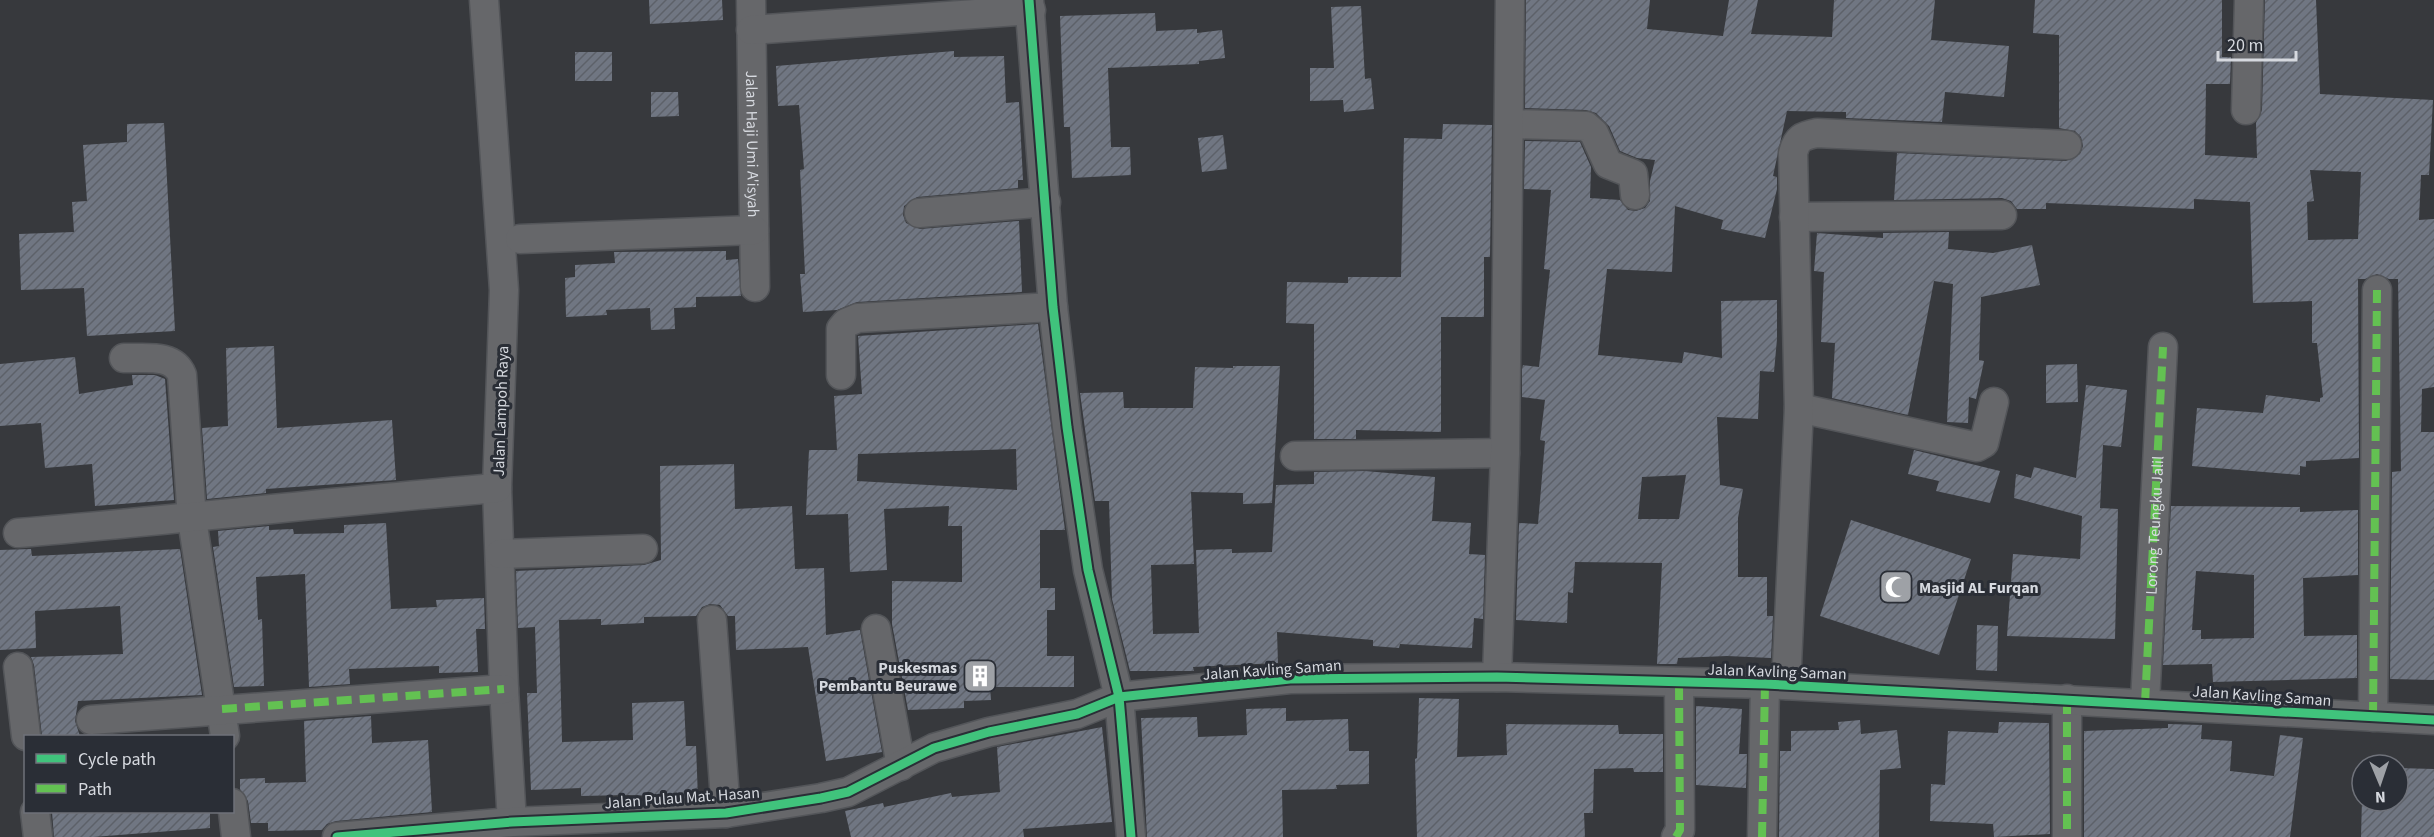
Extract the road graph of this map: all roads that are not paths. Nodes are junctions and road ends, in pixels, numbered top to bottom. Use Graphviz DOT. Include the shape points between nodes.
graph roads {
  1 [pos="484,0"];
  2 [pos="751,0"];
  3 [pos="1510,0"];
  4 [pos="2249,0"];
  5 [pos="1030,5"];
  6 [pos="751,30"];
  7 [pos="2246,110"];
  8 [pos="1510,124"];
  9 [pos="2067,145"];
  10 [pos="1635,195"];
  11 [pos="1046,202"];
  12 [pos="919,213"];
  13 [pos="2002,214"];
  14 [pos="1794,218"];
  15 [pos="754,230"];
  16 [pos="520,239"];
  17 [pos="755,287"];
  18 [pos="2377,290"];
  19 [pos="1053,307"];
  20 [pos="2163,347"];
  21 [pos="124,358"];
  22 [pos="841,375"];
  23 [pos="1994,402"];
  24 [pos="1799,408"];
  25 [pos="1505,453"];
  26 [pos="1296,456"];
  27 [pos="497,488"];
  28 [pos="192,519"];
  29 [pos="18,533"];
  30 [pos="643,549"];
  31 [pos="500,554"];
  32 [pos="712,620"];
  33 [pos="876,629"];
  34 [pos="18,667"];
  35 [pos="1497,677"];
  36 [pos="1678,683"];
  37 [pos="1775,684"];
  38 [pos="504,689"];
  39 [pos="1119,697"];
  40 [pos="2067,699"];
  41 [pos="2145,703"];
  42 [pos="2373,717"];
  43 [pos="91,720"];
  44 [pos="2434,720"];
  45 [pos="223,723"];
  46 [pos="26,735"];
  47 [pos="901,766"];
  48 [pos="35,813"];
  49 [pos="233,813"];
  50 [pos="726,813"];
  51 [pos="512,822"];
  52 [pos="634,827"];
  53 [pos="38,837"];
  54 [pos="236,837"];
  55 [pos="336,837"];
  56 [pos="1131,837"];
  57 [pos="1676,837"];
  58 [pos="1762,837"];
  59 [pos="2067,837"];
  1 -- 27 [label="street, Jalan Lampoh Raya" via="504,290"];
  2 -- 6 [label="street, Jalan Haji Umi A'isyah"];
  3 -- 8 [label="street"];
  4 -- 7 [label="street"];
  5 -- 6 [label="street"];
  5 -- 11 [label="street"];
  6 -- 15 [label="street, Jalan Haji Umi A'isyah"];
  8 -- 10 [label="street" via="1586,126 1594,133 1608,164 1634,174"];
  8 -- 25 [label="street"];
  9 -- 14 [label="street" via="1803,136 1793,153"];
  11 -- 12 [label="street"];
  11 -- 19 [label="street"];
  13 -- 14 [label="street"];
  14 -- 24 [label="street"];
  15 -- 16 [label="street"];
  15 -- 17 [label="street, Jalan Haji Umi A'isyah"];
  18 -- 42 [label="street"];
  19 -- 22 [label="street" via="858,318 841,329"];
  19 -- 39 [label="street" via="1088,570"];
  20 -- 41 [label="street, Lorong Teungku Jalil"];
  21 -- 28 [label="street" via="168,360 178,365 182,375"];
  23 -- 24 [label="street" via="1984,443 1977,447"];
  24 -- 37 [label="street"];
  25 -- 26 [label="street"];
  25 -- 35 [label="street"];
  27 -- 28 [label="street" via="317,503"];
  27 -- 31 [label="street, Jalan Lampoh Raya"];
  28 -- 29 [label="street"];
  28 -- 45 [label="street"];
  30 -- 31 [label="street"];
  31 -- 38 [label="street, Jalan Lampoh Raya"];
  32 -- 50 [label="street"];
  33 -- 47 [label="street"];
  34 -- 46 [label="street"];
  35 -- 36 [label="street, Jalan Kavling Saman"];
  35 -- 39 [label="street, Jalan Kavling Saman" via="1290,679"];
  36 -- 37 [label="street, Jalan Kavling Saman"];
  36 -- 57 [label="street" via="1680,830"];
  37 -- 40 [label="street, Jalan Kavling Saman"];
  37 -- 58 [label="street"];
  38 -- 45 [label="street"];
  38 -- 51 [label="street, Jalan Lampoh Raya"];
  39 -- 47 [label="street, Jalan Pulau Mat. Hasan" via="1077,714 934,748"];
  39 -- 56 [label="street"];
  40 -- 41 [label="street, Jalan Kavling Saman"];
  40 -- 59 [label="street"];
  41 -- 42 [label="street, Jalan Kavling Saman"];
  42 -- 44 [label="street, Jalan Kavling Saman"];
  43 -- 45 [label="street"];
  47 -- 50 [label="street, Jalan Pulau Mat. Hasan" via="848,792"];
  48 -- 53 [label="street"];
  49 -- 54 [label="street"];
  50 -- 52 [label="street, Jalan Pulau Mat. Hasan"];
  51 -- 52 [label="street, Jalan Pulau Mat. Hasan"];
  51 -- 55 [label="street, Jalan Pulau Mat. Hasan"];
}
